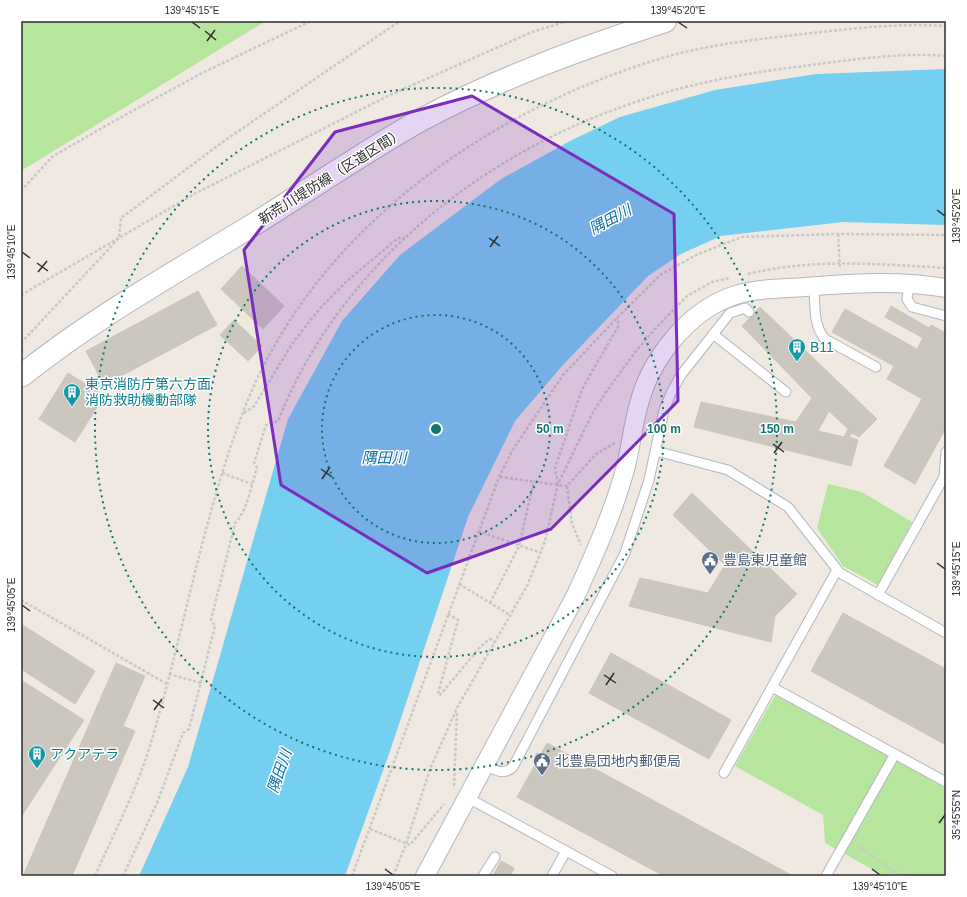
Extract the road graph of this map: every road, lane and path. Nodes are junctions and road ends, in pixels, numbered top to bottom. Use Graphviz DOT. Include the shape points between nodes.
graph roads {
  1 [pos="312,21"];
  2 [pos="400,21"];
  3 [pos="568,21"];
  4 [pos="665,21"];
  5 [pos="946,26"];
  6 [pos="946,56"];
  7 [pos="21,191"];
  8 [pos="838,234"];
  9 [pos="946,235"];
  10 [pos="120,238"];
  11 [pos="405,238"];
  12 [pos="838,263"];
  13 [pos="909,285"];
  14 [pos="814,286"];
  15 [pos="946,288"];
  16 [pos="21,294"];
  17 [pos="749,312"];
  18 [pos="946,316"];
  19 [pos="617,318"];
  20 [pos="714,334"];
  21 [pos="21,343"];
  22 [pos="876,367"];
  23 [pos="21,376"];
  24 [pos="786,392"];
  25 [pos="243,413"];
  26 [pos="631,442"];
  27 [pos="656,451"];
  28 [pos="946,452"];
  29 [pos="222,473"];
  30 [pos="499,477"];
  31 [pos="534,481"];
  32 [pos="252,484"];
  33 [pos="558,484"];
  34 [pos="567,486"];
  35 [pos="478,531"];
  36 [pos="519,546"];
  37 [pos="541,553"];
  38 [pos="594,555"];
  39 [pos="837,570"];
  40 [pos="459,584"];
  41 [pos="878,595"];
  42 [pos="21,600"];
  43 [pos="490,603"];
  44 [pos="448,614"];
  45 [pos="510,615"];
  46 [pos="946,633"];
  47 [pos="494,642"];
  48 [pos="169,674"];
  49 [pos="200,683"];
  50 [pos="167,684"];
  51 [pos="772,687"];
  52 [pos="457,708"];
  53 [pos="894,754"];
  54 [pos="485,765"];
  55 [pos="724,773"];
  56 [pos="946,782"];
  57 [pos="468,798"];
  58 [pos="444,803"];
  59 [pos="370,830"];
  60 [pos="847,838"];
  61 [pos="566,850"];
  62 [pos="494,857"];
  63 [pos="95,876"];
  64 [pos="123,876"];
  65 [pos="352,876"];
  66 [pos="425,876"];
  67 [pos="484,876"];
  68 [pos="552,876"];
  69 [pos="612,876"];
  70 [pos="826,876"];
  71 [pos="901,876"];
  1 -- 7 [label="path" via="202,74 73,144 52,157"];
  2 -- 10 [label="path" via="224,141 121,218"];
  3 -- 10 [label="path" via="532,32 388,96 196,193"];
  4 -- 23 [label="street, 新荒川堤防線（区道区間）" via="551,60 422,120 103,316 59,345"];
  5 -- 25 [label="path" via="895,25 749,40 696,49 577,88 506,125 467,148 421,181 380,215 338,256 287,324"];
  6 -- 11 [label="path" via="897,56 756,72 628,104 555,136 508,161 461,193"];
  8 -- 9 [label="path"];
  8 -- 12 [label="path"];
  8 -- 19 [label="path" via="742,238 698,254 660,276"];
  10 -- 16 [label="path"];
  10 -- 21 [label="path"];
  11 -- 25 [label="path" via="398,238 337,290 294,342 254,406"];
  11 -- 32 [label="path" via="362,281 318,341 295,382 278,421 266,426 254,463 257,468"];
  13 -- 14 [label="street" via="854,283"];
  13 -- 15 [label="street"];
  13 -- 18 [label="lane" via="907,299 912,307"];
  14 -- 22 [label="lane" via="820,334"];
  14 -- 26 [label="street" via="731,296 699,315 676,337 651,373 638,404"];
  17 -- 20 [label="lane" via="745,308 730,313"];
  19 -- 30 [label="path" via="563,375 512,452"];
  19 -- 33 [label="path" via="620,324 582,389 555,468"];
  20 -- 24 [label="lane"];
  20 -- 27 [label="lane" via="681,375 672,393 664,410"];
  25 -- 29 [label="path"];
  26 -- 34 [label="path" via="619,441 596,454"];
  26 -- 38 [label="street" via="617,498"];
  27 -- 39 [label="lane" via="728,470 788,507"];
  27 -- 54 [label="lane" via="638,516 622,559 517,760 510,770 504,772 498,772"];
  28 -- 41 [label="lane" via="944,477"];
  29 -- 32 [label="path"];
  29 -- 48 [label="path"];
  30 -- 31 [label="path"];
  30 -- 35 [label="path"];
  31 -- 33 [label="path"];
  31 -- 36 [label="path"];
  32 -- 49 [label="path" via="240,519 235,523 211,620 215,626"];
  33 -- 34 [label="path"];
  34 -- 38 [label="path" via="572,524 582,550"];
  35 -- 36 [label="path"];
  35 -- 40 [label="path"];
  36 -- 37 [label="path"];
  36 -- 43 [label="path"];
  38 -- 54 [label="street" via="576,595"];
  39 -- 41 [label="lane"];
  39 -- 51 [label="lane"];
  40 -- 43 [label="path"];
  40 -- 44 [label="path"];
  41 -- 46 [label="lane"];
  42 -- 50 [label="path"];
  43 -- 45 [label="path"];
  44 -- 47 [label="path" via="458,620 438,694 440,695 481,646 490,639"];
  44 -- 59 [label="path"];
  48 -- 49 [label="path"];
  48 -- 50 [label="path"];
  49 -- 64 [label="path" via="189,729 183,733 157,803"];
  50 -- 63 [label="path" via="141,772"];
  51 -- 53 [label="lane"];
  51 -- 55 [label="lane"];
  52 -- 57 [label="path" via="454,791"];
  53 -- 56 [label="lane"];
  53 -- 60 [label="lane"];
  54 -- 57 [label="street"];
  57 -- 61 [label="lane"];
  57 -- 66 [label="street"];
  58 -- 59 [label="path" via="410,845"];
  59 -- 65 [label="path"];
  60 -- 70 [label="lane"];
  60 -- 71 [label="path"];
  61 -- 68 [label="lane"];
  61 -- 69 [label="lane"];
  62 -- 67 [label="lane"];
}
